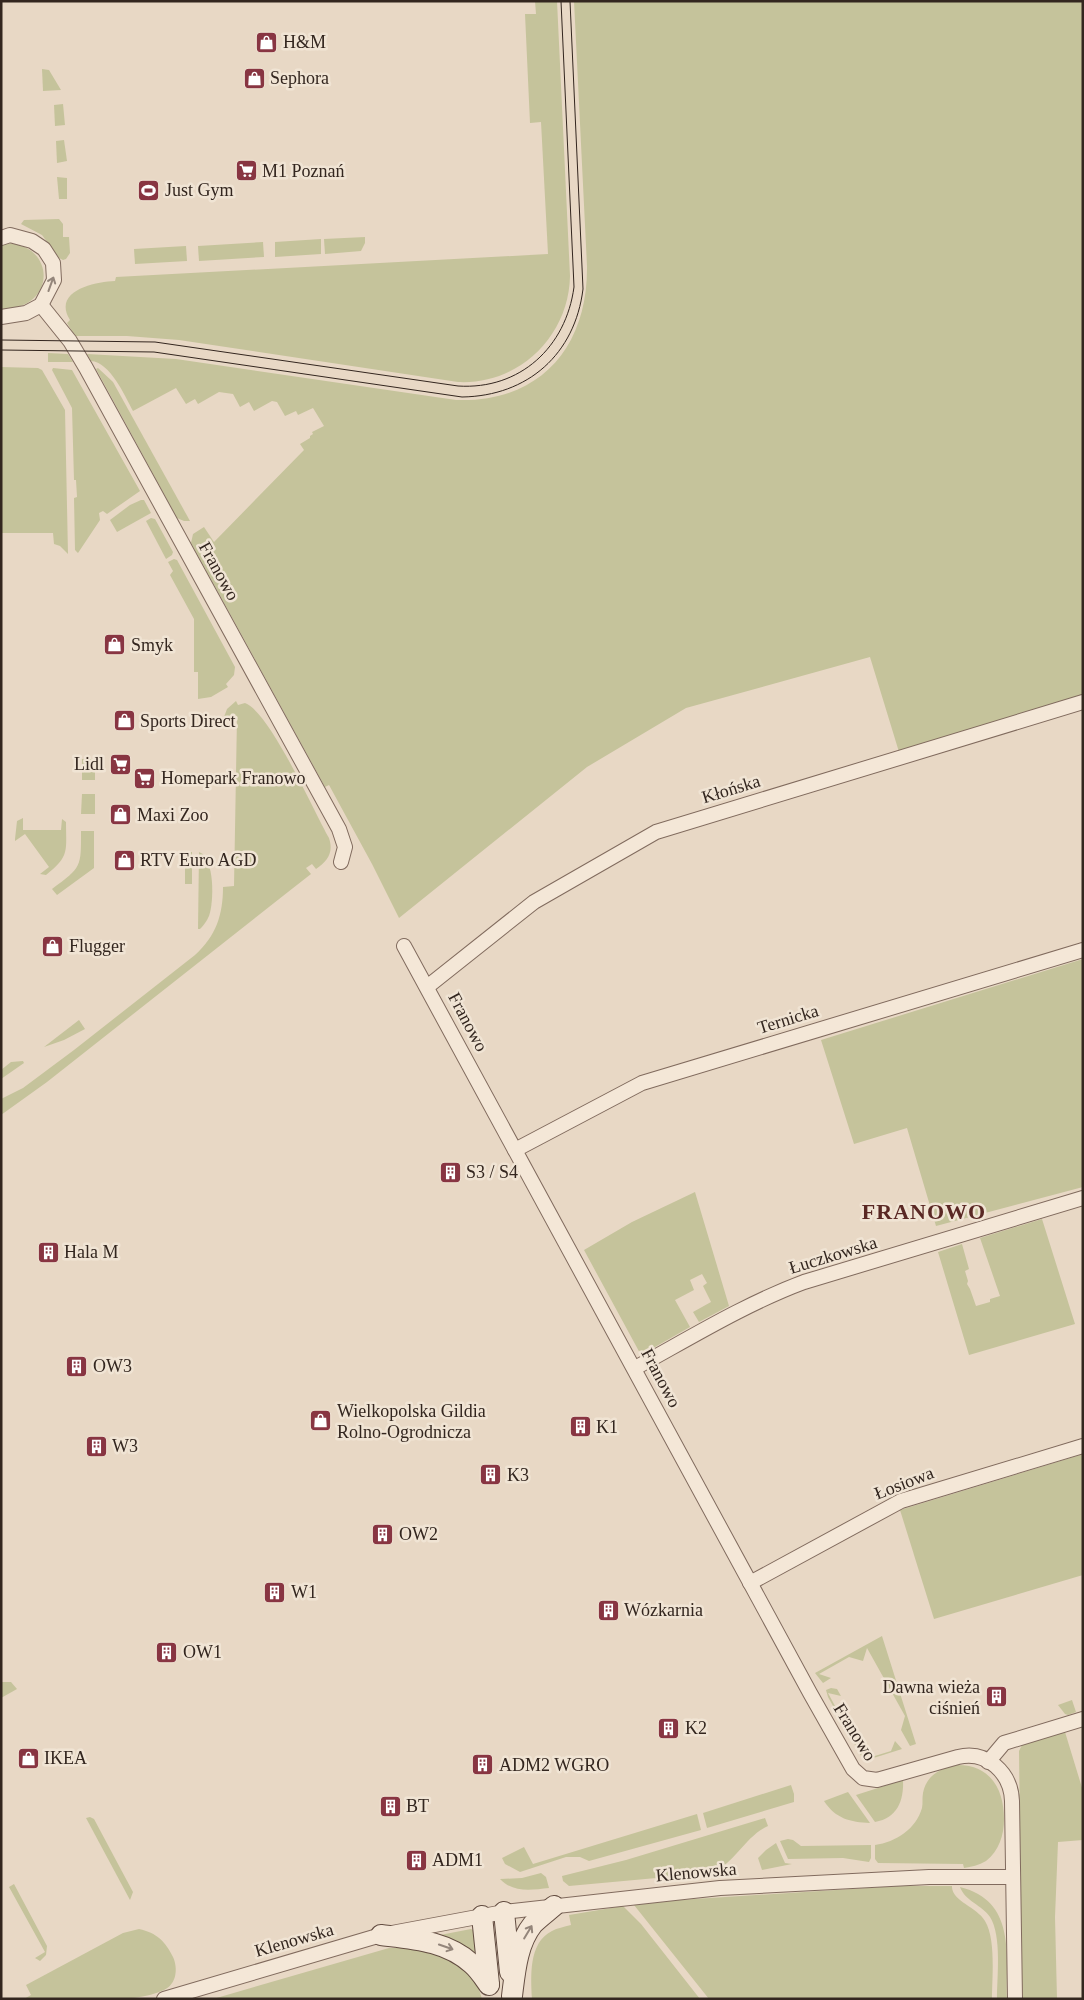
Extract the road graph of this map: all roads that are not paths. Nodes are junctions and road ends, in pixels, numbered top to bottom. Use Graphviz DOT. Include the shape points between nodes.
graph roads {
  1 [pos="1,238"];
  2 [pos="41,305"];
  3 [pos="1,317"];
  4 [pos="1083,702"];
  5 [pos="341,862"];
  6 [pos="404,946"];
  7 [pos="1083,950"];
  8 [pos="427,987"];
  9 [pos="515,1150"];
  10 [pos="1083,1198"];
  11 [pos="635,1368"];
  12 [pos="1083,1446"];
  13 [pos="750,1583"];
  14 [pos="1083,1720"];
  15 [pos="988,1762"];
  16 [pos="1012,1877"];
  17 [pos="554,1906"];
  18 [pos="504,1912"];
  19 [pos="482,1916"];
  20 [pos="381,1935"];
  21 [pos="490,1992"];
  22 [pos="512,1997"];
  23 [pos="164,1999"];
  24 [pos="1014,1999"];
  2 -- 1 [label="street, one-way" via="54,280 53,263 44,249 32,241 10,234"];
  2 -- 3 [label="street" via="26,313"];
  2 -- 5 [label="street, Franowo" via="70,341 86,368 339,829 344,848"];
  4 -- 8 [label="street, Kłońska" via="656,832 534,902"];
  6 -- 8 [label="street, Franowo"];
  7 -- 9 [label="street, Ternicka" via="642,1083"];
  8 -- 9 [label="street, Franowo"];
  9 -- 11 [label="street, Franowo"];
  10 -- 11 [label="street, Łuczkowska" via="779,1291"];
  11 -- 13 [label="street, Franowo"];
  12 -- 13 [label="street, Łosiowa" via="901,1501"];
  13 -- 15 [label="street, Franowo" via="856,1773 868,1780 877,1780 964,1755"];
  14 -- 15 [label="street" via="1004,1744"];
  15 -- 16 [label="street" via="1004,1774 1010,1788"];
  16 -- 17 [label="street, Klenowska" via="930,1877 720,1888"];
  16 -- 24 [label="street"];
  17 -- 18 [label="street, Klenowska"];
  22 -- 17 [label="main road, one-way" via="523,1942 534,1924"];
  18 -- 19 [label="street, Klenowska"];
  18 -- 22 [label="main road"];
  19 -- 20 [label="street, Klenowska"];
  19 -- 21 [label="main road"];
  20 -- 21 [label="main road, one-way" via="427,1940 455,1950 474,1965"];
  20 -- 23 [label="street, Klenowska"];
}
